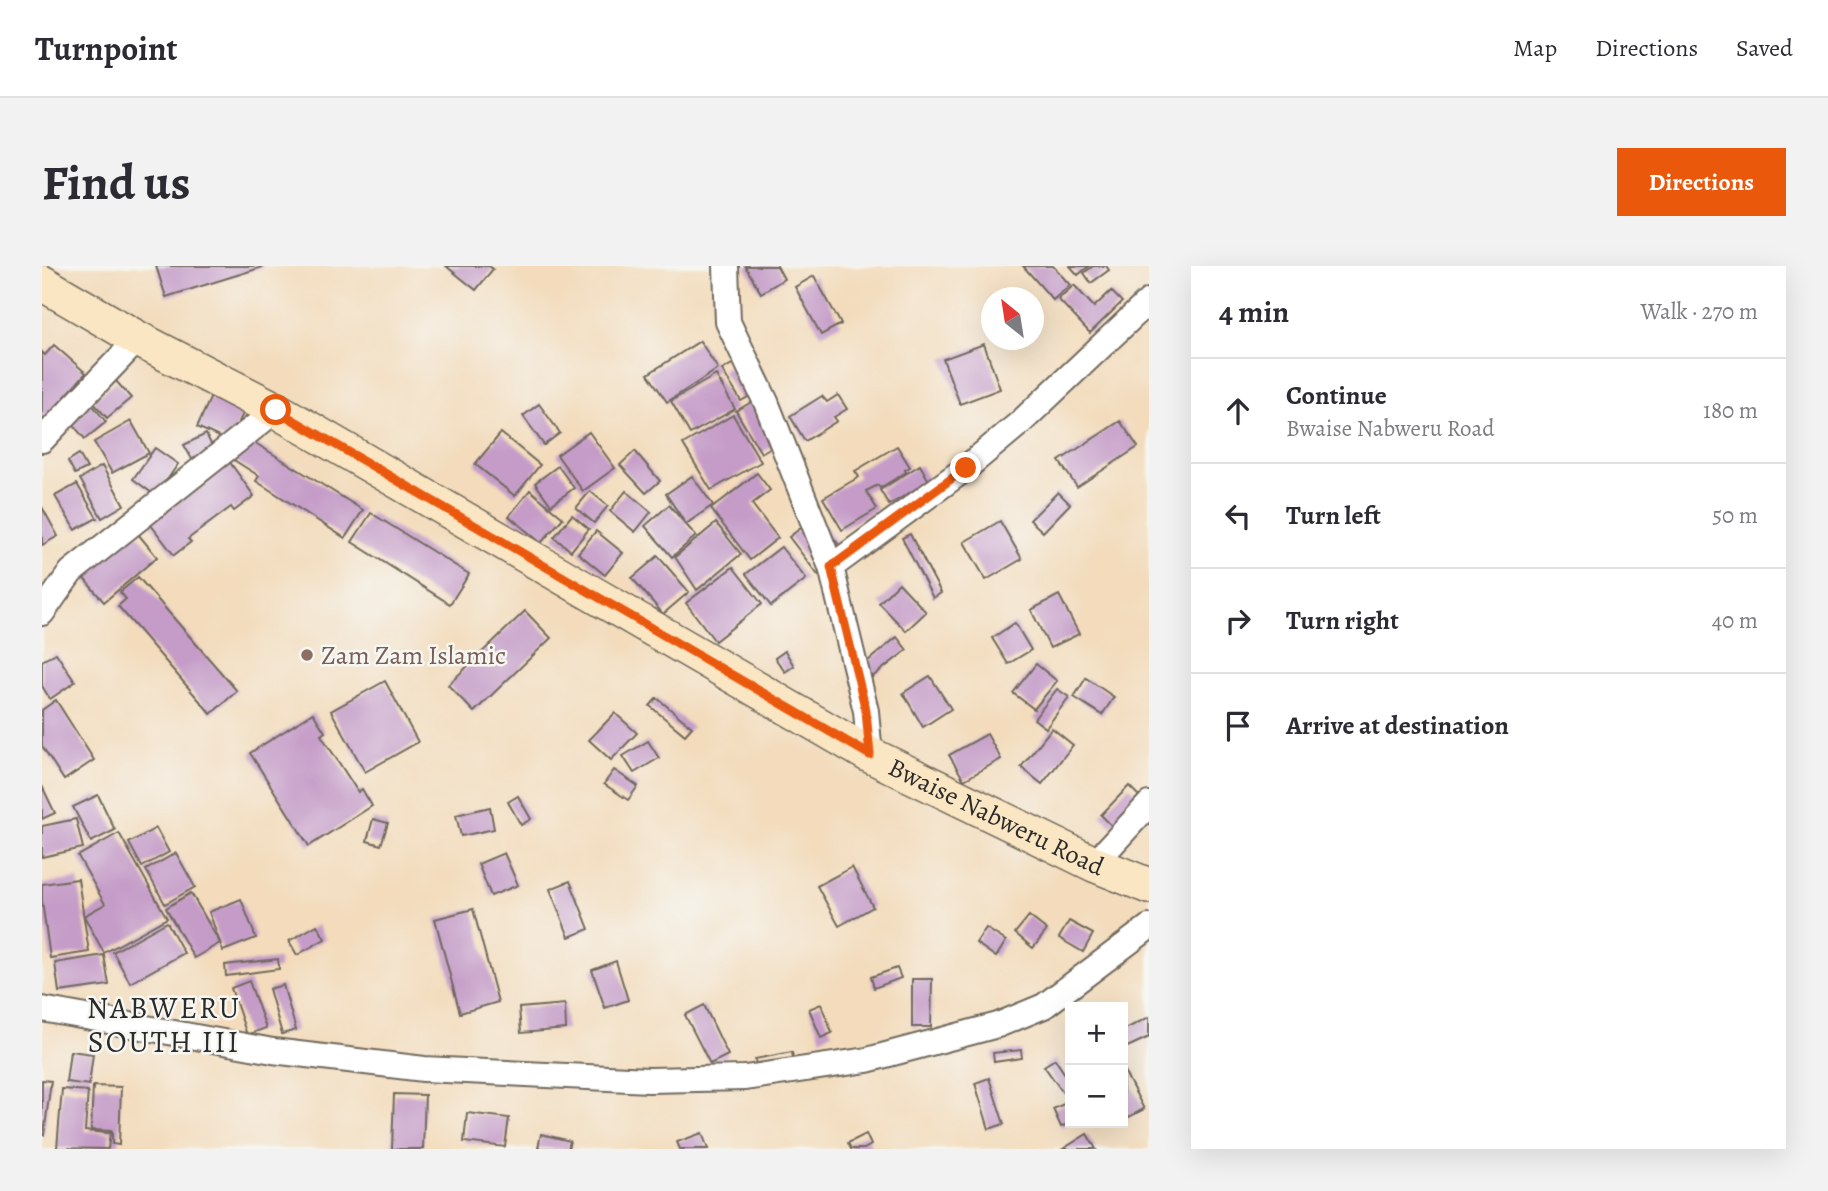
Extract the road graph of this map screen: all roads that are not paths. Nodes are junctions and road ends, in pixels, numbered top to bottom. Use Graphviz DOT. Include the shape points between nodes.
graph roads {
  1 [pos="726,266"];
  2 [pos="42,283"];
  3 [pos="1149,301"];
  4 [pos="138,339"];
  5 [pos="276,410"];
  6 [pos="42,440"];
  7 [pos="831,567"];
  8 [pos="42,613"];
  9 [pos="870,755"];
  10 [pos="1149,804"];
  11 [pos="1094,864"];
  12 [pos="1149,886"];
  13 [pos="1149,927"];
  14 [pos="42,1009"];
  1 -- 7 [label="street" via="728,322 766,402"];
  2 -- 4 [label="main road, Bwaise Nabweru Road"];
  3 -- 7 [label="street" via="1003,438"];
  4 -- 5 [label="main road, Bwaise Nabweru Road"];
  4 -- 6 [label="street"];
  5 -- 8 [label="street" via="71,572"];
  5 -- 9 [label="main road, Bwaise Nabweru Road"];
  7 -- 9 [label="street" via="866,711"];
  9 -- 11 [label="main road, Bwaise Nabweru Road"];
  10 -- 11 [label="street"];
  11 -- 12 [label="main road, Bwaise Nabweru Road"];
  13 -- 14 [label="street" via="1044,1006 998,1025 867,1059 745,1078 649,1080 424,1069 273,1051"];
}
